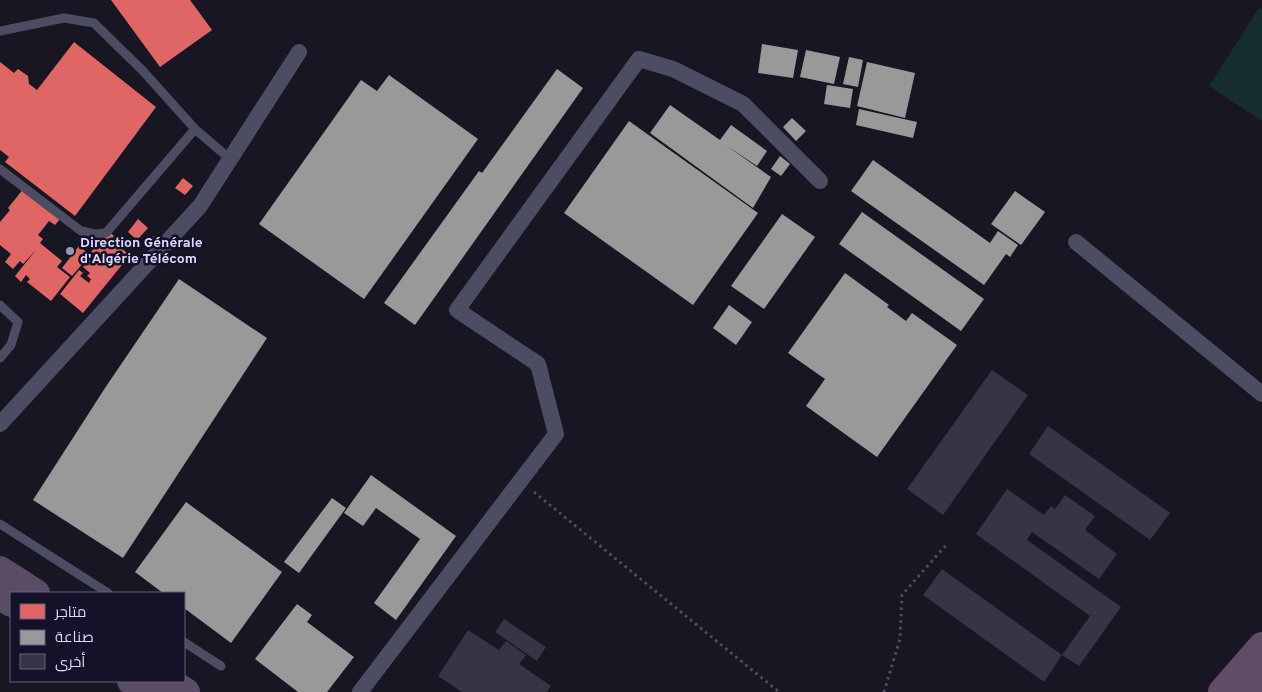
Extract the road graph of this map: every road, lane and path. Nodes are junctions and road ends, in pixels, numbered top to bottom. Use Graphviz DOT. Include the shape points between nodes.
graph roads {
  1 [pos="0,31"];
  2 [pos="300,52"];
  3 [pos="195,129"];
  4 [pos="230,159"];
  5 [pos="0,169"];
  6 [pos="820,181"];
  7 [pos="1076,242"];
  8 [pos="0,305"];
  9 [pos="0,358"];
  10 [pos="1262,394"];
  11 [pos="0,424"];
  12 [pos="520,481"];
  13 [pos="0,524"];
  14 [pos="948,543"];
  15 [pos="0,570"];
  16 [pos="34,592"];
  17 [pos="106,592"];
  18 [pos="185,643"];
  19 [pos="1262,646"];
  20 [pos="221,666"];
  21 [pos="1262,676"];
  22 [pos="133,682"];
  23 [pos="171,682"];
  24 [pos="148,692"];
  25 [pos="186,692"];
  26 [pos="360,692"];
  27 [pos="779,692"];
  28 [pos="884,692"];
  29 [pos="1222,692"];
  30 [pos="1248,692"];
  1 -- 3 [label="lane" via="64,18 94,23"];
  2 -- 4 [label="street"];
  3 -- 4 [label="lane"];
  3 -- 5 [label="lane" via="106,233 81,231"];
  4 -- 11 [label="street" via="200,206"];
  6 -- 12 [label="street" via="743,104 673,69 639,59 457,310 538,364 556,434"];
  7 -- 10 [label="street"];
  8 -- 9 [label="lane" via="18,322 11,345"];
  12 -- 26 [label="street"];
  12 -- 27 [label="path"];
  13 -- 17 [label="lane"];
  14 -- 28 [label="path" via="902,595 900,639"];
  15 -- 16 [label="highway"];
  18 -- 20 [label="lane"];
  19 -- 29 [label="highway"];
  21 -- 30 [label="highway"];
  22 -- 24 [label="highway"];
  23 -- 25 [label="highway"];
}
